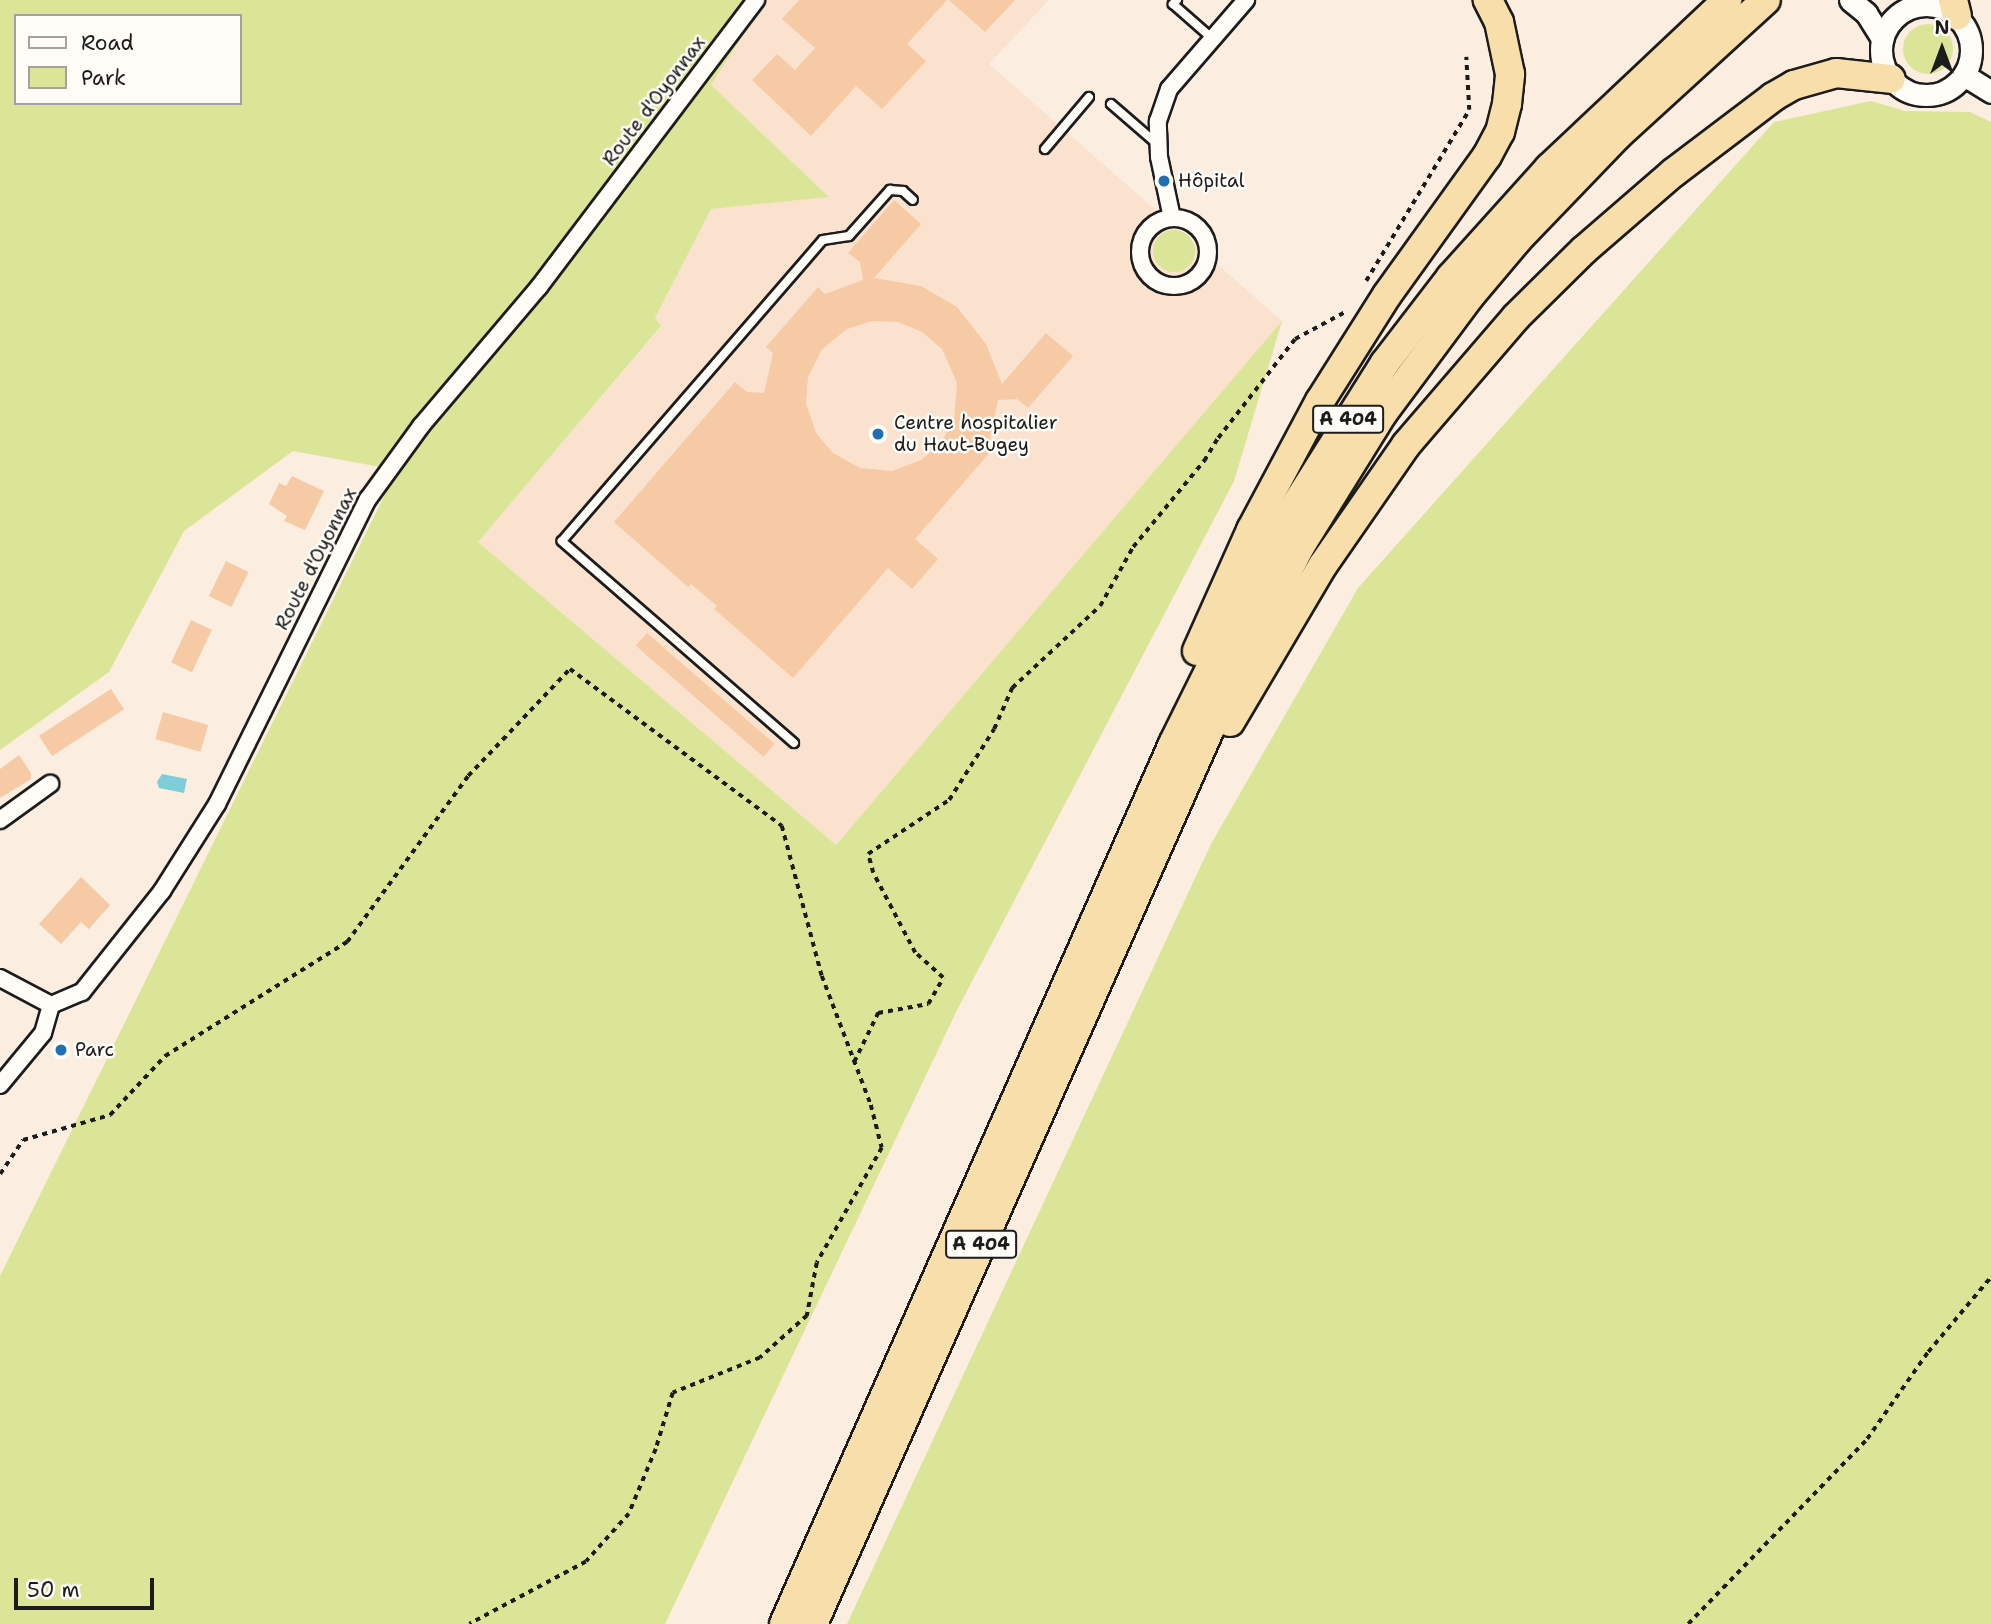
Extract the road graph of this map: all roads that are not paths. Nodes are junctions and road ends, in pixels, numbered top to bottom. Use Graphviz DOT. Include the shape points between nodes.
graph roads {
  1 [pos="756,0"];
  2 [pos="1177,0"];
  3 [pos="1246,0"];
  4 [pos="1488,0"];
  5 [pos="1727,0"];
  6 [pos="1766,0"];
  7 [pos="1850,0"];
  8 [pos="1887,0"];
  9 [pos="1910,8"];
  10 [pos="1955,8"];
  11 [pos="1213,39"];
  12 [pos="1882,39"];
  13 [pos="1964,75"];
  14 [pos="1891,79"];
  15 [pos="1991,92"];
  16 [pos="1089,97"];
  17 [pos="1111,104"];
  18 [pos="1158,145"];
  19 [pos="1045,149"];
  20 [pos="913,200"];
  21 [pos="1172,218"];
  22 [pos="794,743"];
  23 [pos="50,784"];
  24 [pos="0,820"];
  25 [pos="1149,864"];
  26 [pos="1093,924"];
  27 [pos="0,978"];
  28 [pos="51,1005"];
  29 [pos="0,1085"];
  30 [pos="784,1624"];
  31 [pos="813,1624"];
  1 -- 28 [label="street, Route d'Oyonnax" via="539,286 421,426 368,499 217,804 162,891 98,974 82,992"];
  2 -- 11 [label="lane" via="1173,4"];
  3 -- 11 [label="street"];
  4 -- 26 [label="highway" via="1499,22 1510,74 1500,132 1387,295 1283,466 1192,663"];
  5 -- 26 [label="highway, A 404" via="1540,176 1451,276 1385,363 1276,536 1231,623"];
  6 -- 25 [label="highway, A 404" via="1567,187 1470,296 1418,364 1353,459 1278,587"];
  7 -- 12 [label="main road" via="1866,13"];
  8 -- 9 [label="main road"];
  9 -- 10 [label="main road"];
  9 -- 12 [label="main road" via="1892,20"];
  10 -- 13 [label="main road" via="1970,38"];
  11 -- 18 [label="street" via="1169,89 1158,121"];
  12 -- 14 [label="main road" via="1882,60"];
  13 -- 14 [label="main road" via="1954,86 1928,95 1901,88"];
  13 -- 15 [label="main road"];
  14 -- 25 [label="highway" via="1827,74 1773,97 1673,173 1516,317 1406,445 1359,511 1279,638"];
  16 -- 19 [label="lane"];
  17 -- 18 [label="lane"];
  18 -- 21 [label="street"];
  20 -- 22 [label="lane" via="903,191 890,190 849,236 823,240 562,541"];
  21 -- 21 [label="street" via="1147,231 1139,250 1152,278 1186,285 1202,274 1209,252 1202,231 1184,219"];
  23 -- 24 [label="street"];
  25 -- 31 [label="highway, A 404"];
  26 -- 30 [label="highway, A 404"];
  27 -- 28 [label="street"];
  28 -- 29 [label="street" via="43,1034"];
}
